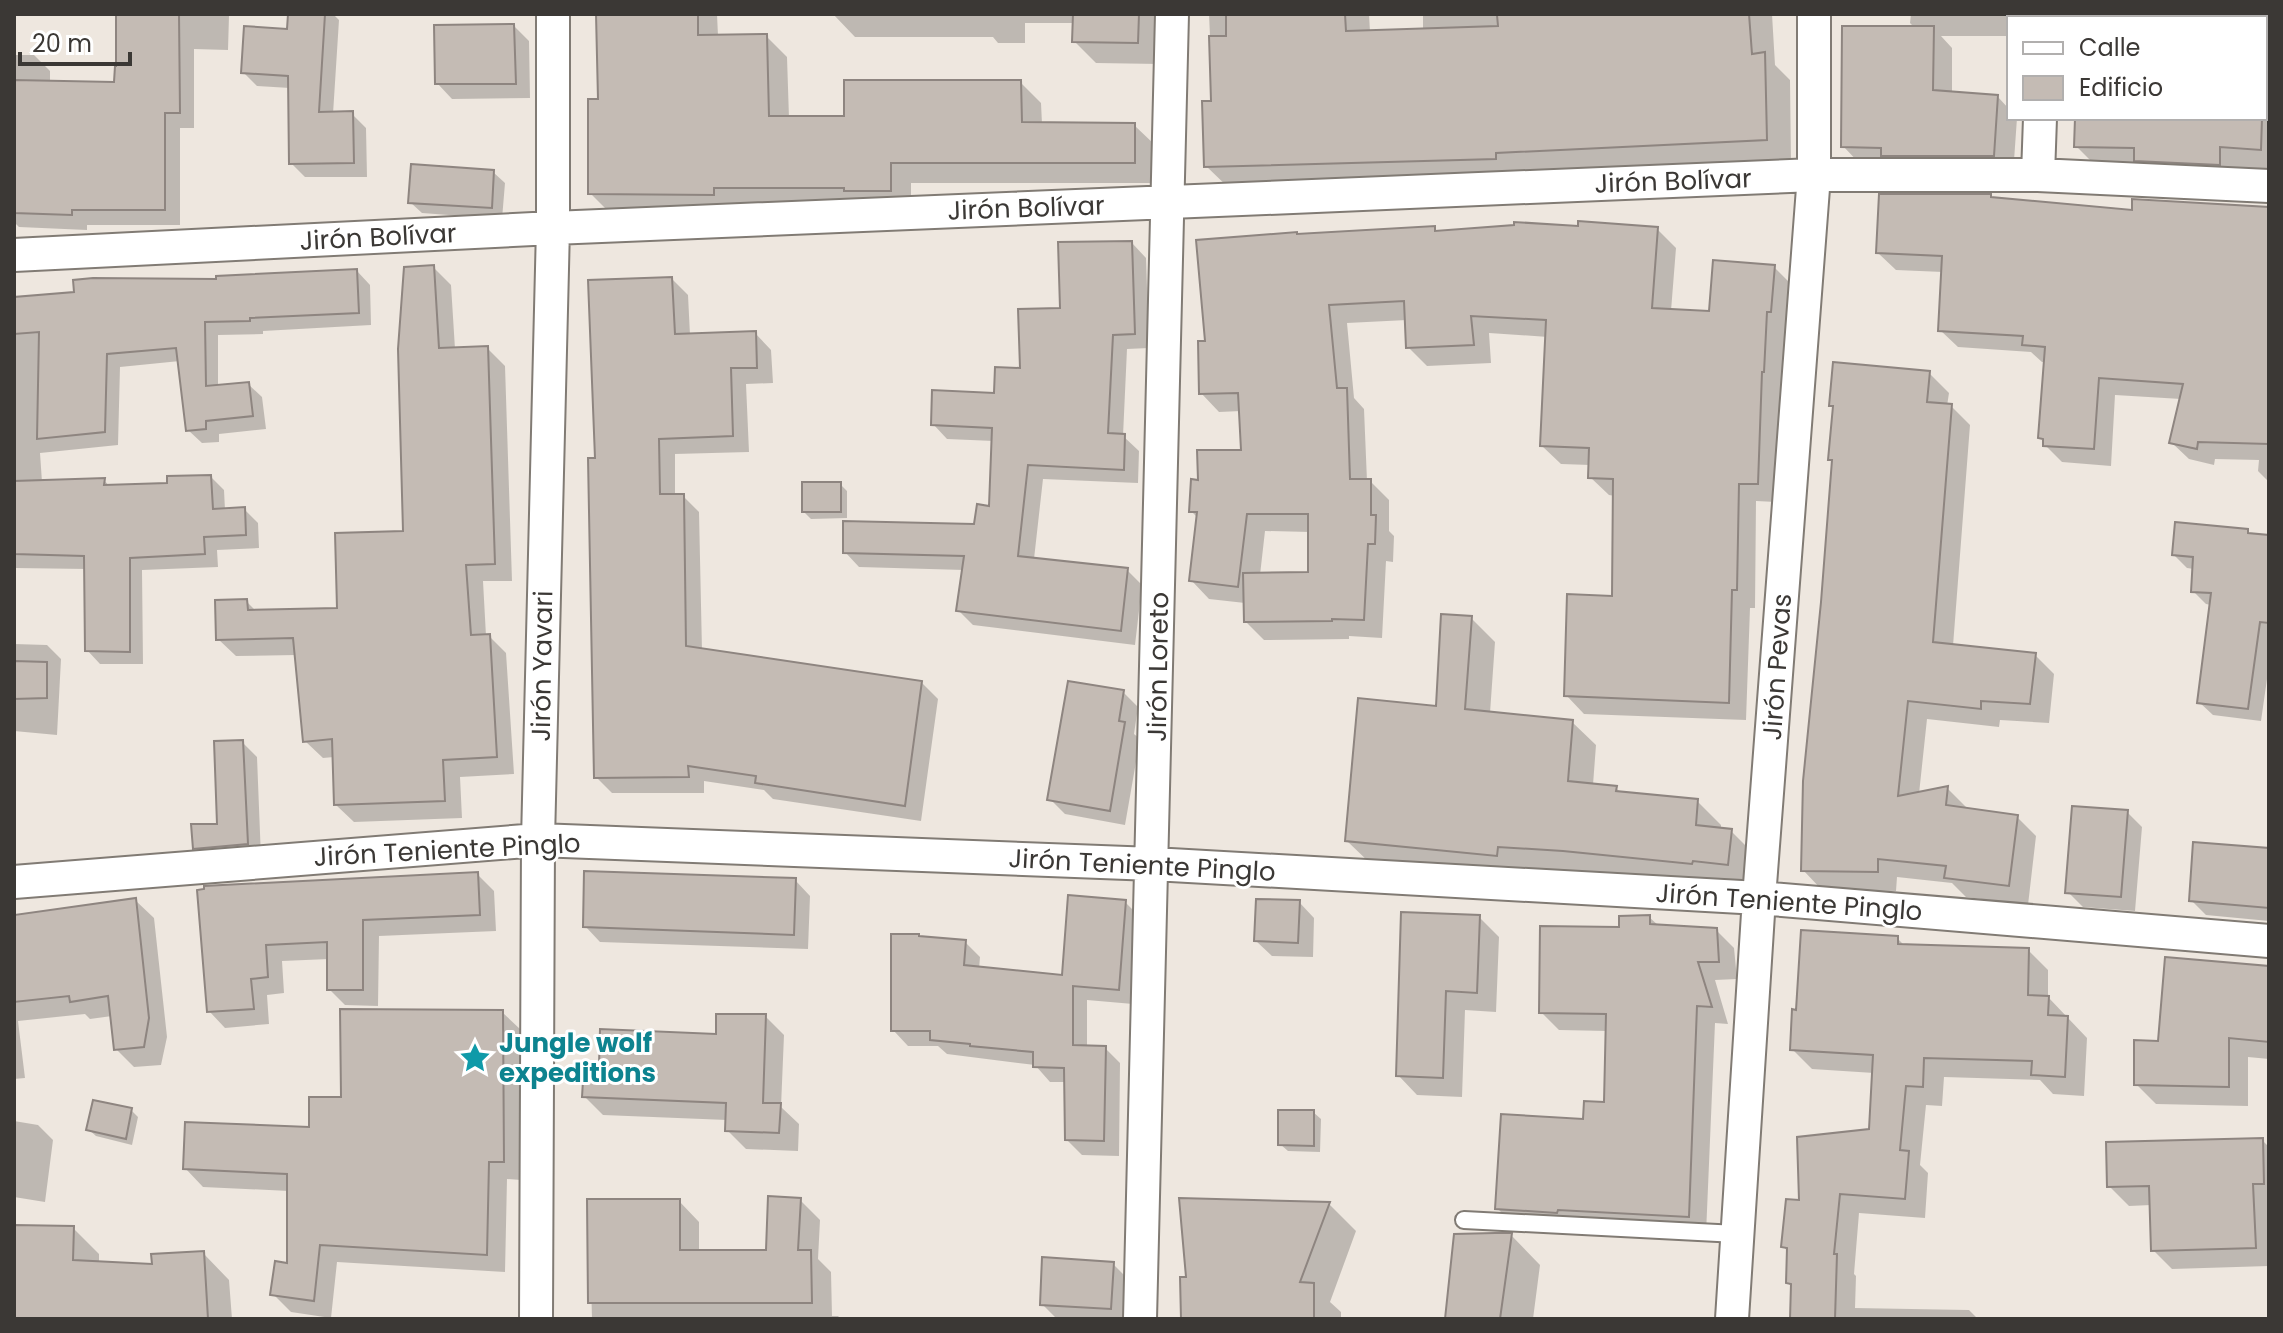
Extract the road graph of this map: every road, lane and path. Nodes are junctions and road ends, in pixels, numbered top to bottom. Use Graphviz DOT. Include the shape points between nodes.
graph roads {
  1 [pos="553,14"];
  2 [pos="1172,14"];
  3 [pos="1814,14"];
  4 [pos="2040,120"];
  5 [pos="1814,175"];
  6 [pos="2038,175"];
  7 [pos="2269,186"];
  8 [pos="1169,202"];
  9 [pos="553,228"];
  10 [pos="14,255"];
  11 [pos="538,840"];
  12 [pos="1153,864"];
  13 [pos="14,882"];
  14 [pos="1759,898"];
  15 [pos="2269,941"];
  16 [pos="1464,1220"];
  17 [pos="1737,1234"];
  18 [pos="536,1319"];
  19 [pos="1140,1319"];
  20 [pos="1732,1319"];
  1 -- 9 [label="street, Jirón Yavari"];
  2 -- 8 [label="street, Jirón Loreto"];
  3 -- 5 [label="street, Jirón Pevas"];
  4 -- 6 [label="street"];
  5 -- 6 [label="street, Jirón Bolívar"];
  5 -- 8 [label="street, Jirón Bolívar"];
  5 -- 14 [label="street, Jirón Pevas"];
  6 -- 7 [label="street, Jirón Bolívar"];
  8 -- 9 [label="street, Jirón Bolívar"];
  8 -- 12 [label="street, Jirón Loreto"];
  9 -- 10 [label="street, Jirón Bolívar"];
  9 -- 11 [label="street, Jirón Yavari"];
  11 -- 12 [label="street, Jirón Teniente Pinglo"];
  11 -- 13 [label="street, Jirón Teniente Pinglo"];
  11 -- 18 [label="street, Jirón Yavari"];
  12 -- 14 [label="street, Jirón Teniente Pinglo"];
  12 -- 19 [label="street, Jirón Loreto"];
  14 -- 15 [label="street, Jirón Teniente Pinglo"];
  14 -- 17 [label="street, Jirón Pevas"];
  16 -- 17 [label="lane"];
  17 -- 20 [label="street, Jirón Pevas"];
}
